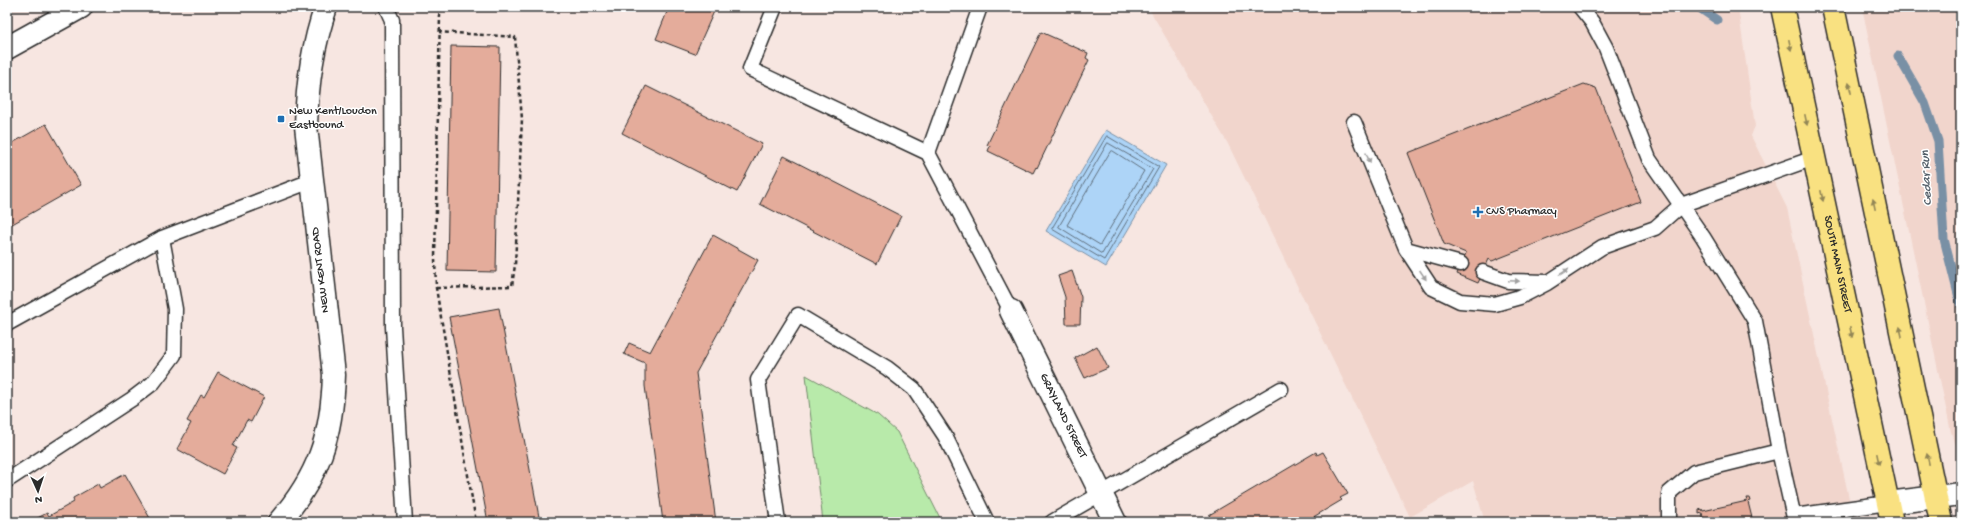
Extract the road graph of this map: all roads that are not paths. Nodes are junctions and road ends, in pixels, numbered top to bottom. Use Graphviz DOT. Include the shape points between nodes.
graph roads {
  1 [pos="81,7"];
  2 [pos="326,7"];
  3 [pos="386,7"];
  4 [pos="775,7"];
  5 [pos="980,7"];
  6 [pos="1580,7"];
  7 [pos="1782,7"];
  8 [pos="1833,7"];
  9 [pos="7,48"];
  10 [pos="1354,122"];
  11 [pos="928,153"];
  12 [pos="1814,158"];
  13 [pos="311,181"];
  14 [pos="1680,205"];
  15 [pos="162,238"];
  16 [pos="1406,249"];
  17 [pos="1461,264"];
  18 [pos="1483,272"];
  19 [pos="1547,282"];
  20 [pos="1011,311"];
  21 [pos="7,324"];
  22 [pos="1281,389"];
  23 [pos="1779,451"];
  24 [pos="8,480"];
  25 [pos="1101,494"];
  26 [pos="1961,494"];
  27 [pos="1936,497"];
  28 [pos="1890,513"];
  29 [pos="1795,519"];
  30 [pos="279,522"];
  31 [pos="406,522"];
  32 [pos="778,522"];
  33 [pos="987,522"];
  34 [pos="1052,522"];
  35 [pos="1115,522"];
  36 [pos="1669,522"];
  37 [pos="1941,522"];
  1 -- 9 [label="street"];
  2 -- 13 [label="street, NEW KENT ROAD" via="318,30 307,87 306,126"];
  3 -- 31 [label="lane" via="392,20 393,327"];
  4 -- 11 [label="lane" via="750,69"];
  5 -- 11 [label="lane"];
  6 -- 14 [label="lane" via="1592,22 1606,48 1650,159"];
  7 -- 12 [label="main road, SOUTH MAIN STREET, one-way"];
  27 -- 8 [label="main road, one-way"];
  10 -- 16 [label="lane, one-way"];
  11 -- 20 [label="lane"];
  12 -- 14 [label="lane"];
  12 -- 28 [label="main road, SOUTH MAIN STREET, one-way"];
  13 -- 15 [label="lane"];
  13 -- 30 [label="street, NEW KENT ROAD" via="334,375 333,406 317,466 298,500"];
  19 -- 14 [label="lane, one-way" via="1602,247 1655,228"];
  14 -- 23 [label="lane" via="1755,321"];
  15 -- 21 [label="lane"];
  15 -- 24 [label="lane" via="175,309 174,355 153,383 132,399"];
  16 -- 17 [label="lane"];
  16 -- 19 [label="lane, one-way" via="1431,287 1460,301 1495,304 1520,296"];
  18 -- 19 [label="lane, one-way" via="1508,281"];
  20 -- 25 [label="street, GRAYLAND STREET"];
  22 -- 25 [label="lane"];
  23 -- 29 [label="lane"];
  23 -- 36 [label="lane" via="1694,472 1669,493"];
  25 -- 34 [label="lane"];
  25 -- 35 [label="street, GRAYLAND STREET"];
  26 -- 27 [label="street"];
  27 -- 28 [label="street"];
  27 -- 37 [label="main road"];
  28 -- 29 [label="lane"];
  32 -- 33 [label="lane" via="758,380 798,315 887,368 914,390 945,436"];
}
